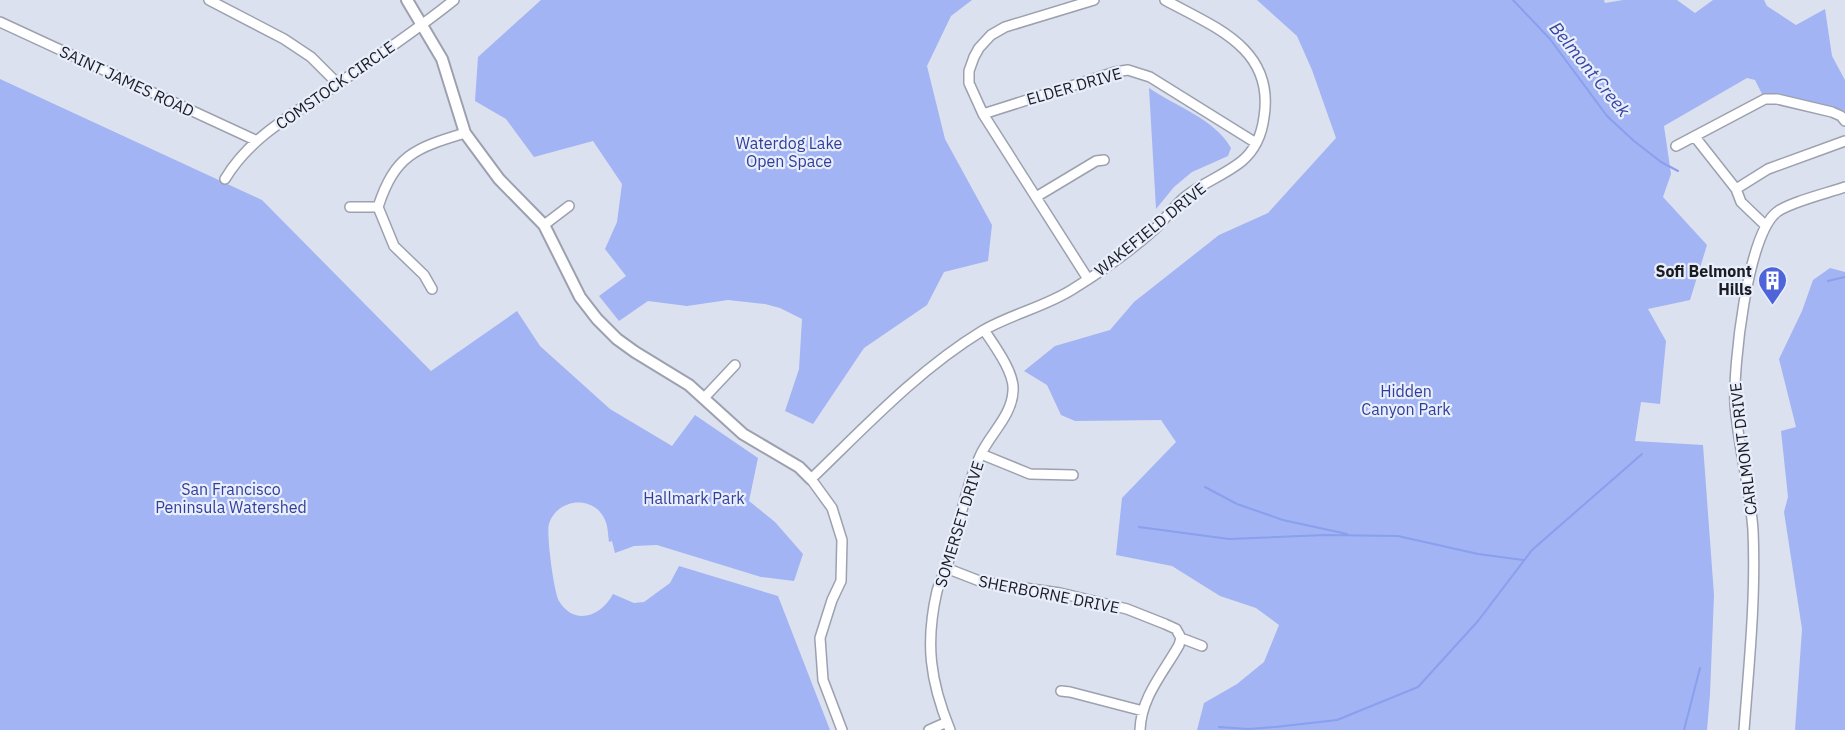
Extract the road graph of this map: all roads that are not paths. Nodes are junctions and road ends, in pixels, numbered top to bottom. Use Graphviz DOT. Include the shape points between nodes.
graph roads {
  1 [pos="209,0"];
  2 [pos="407,0"];
  3 [pos="454,0"];
  4 [pos="1094,0"];
  5 [pos="1165,0"];
  6 [pos="0,22"];
  7 [pos="423,25"];
  8 [pos="338,83"];
  9 [pos="982,114"];
  10 [pos="1845,121"];
  11 [pos="465,133"];
  12 [pos="1695,137"];
  13 [pos="255,140"];
  14 [pos="1845,141"];
  15 [pos="1256,143"];
  16 [pos="1676,146"];
  17 [pos="1104,160"];
  18 [pos="225,179"];
  19 [pos="1845,187"];
  20 [pos="1736,189"];
  21 [pos="1036,197"];
  22 [pos="568,206"];
  23 [pos="350,207"];
  24 [pos="378,207"];
  25 [pos="544,225"];
  26 [pos="1766,226"];
  27 [pos="1088,279"];
  28 [pos="432,289"];
  29 [pos="984,330"];
  30 [pos="735,365"];
  31 [pos="704,398"];
  32 [pos="981,454"];
  33 [pos="1073,475"];
  34 [pos="811,479"];
  35 [pos="946,568"];
  36 [pos="1181,638"];
  37 [pos="1202,646"];
  38 [pos="1061,691"];
  39 [pos="1143,711"];
  40 [pos="948,726"];
  41 [pos="842,730"];
  42 [pos="929,730"];
  43 [pos="1140,730"];
  44 [pos="1744,730"];
  1 -- 8 [label="street" via="284,39 311,57"];
  2 -- 7 [label="street"];
  3 -- 7 [label="street, COMSTOCK CIRCLE"];
  4 -- 9 [label="street, WAKEFIELD DRIVE" via="1005,27 986,39 969,71 969,83"];
  5 -- 15 [label="street, WAKEFIELD DRIVE" via="1230,36 1252,58 1261,74 1266,100"];
  6 -- 13 [label="street, SAINT JAMES ROAD"];
  7 -- 8 [label="street, COMSTOCK CIRCLE"];
  7 -- 11 [label="street" via="442,59"];
  8 -- 13 [label="street, COMSTOCK CIRCLE"];
  9 -- 15 [label="street, ELDER DRIVE" via="1128,70 1150,77"];
  9 -- 21 [label="street, WAKEFIELD DRIVE"];
  10 -- 12 [label="street" via="1832,112 1765,99"];
  11 -- 24 [label="street" via="426,145 399,164"];
  11 -- 25 [label="street" via="499,179"];
  12 -- 16 [label="street"];
  12 -- 20 [label="street"];
  13 -- 18 [label="street, COMSTOCK CIRCLE"];
  14 -- 20 [label="street" via="1768,169"];
  15 -- 27 [label="street, WAKEFIELD DRIVE" via="1242,161 1184,198 1157,227"];
  17 -- 21 [label="street"];
  19 -- 26 [label="street, CARLMONT DRIVE" via="1776,212"];
  20 -- 26 [label="street" via="1741,202"];
  21 -- 27 [label="street, WAKEFIELD DRIVE"];
  22 -- 25 [label="street"];
  23 -- 24 [label="street"];
  24 -- 28 [label="street" via="394,246 424,275"];
  25 -- 31 [label="street" via="580,297 597,319 616,339"];
  26 -- 44 [label="street, CARLMONT DRIVE" via="1755,251 1734,375 1752,529 1752,633"];
  27 -- 29 [label="street, WAKEFIELD DRIVE"];
  29 -- 32 [label="street, SOMERSET DRIVE" via="1011,375 1014,392"];
  29 -- 34 [label="street, WAKEFIELD DRIVE" via="920,377"];
  30 -- 31 [label="street"];
  31 -- 34 [label="street" via="743,434 799,467"];
  32 -- 33 [label="street" via="1030,474"];
  32 -- 35 [label="street, SOMERSET DRIVE" via="965,495"];
  34 -- 41 [label="street" via="832,508 842,540 841,581 820,638 823,680"];
  35 -- 36 [label="street, SHERBORNE DRIVE" via="982,582 1060,592 1127,609 1165,624"];
  35 -- 40 [label="street, SOMERSET DRIVE" via="938,590 931,649 932,672"];
  36 -- 37 [label="street, SHERBORNE DRIVE"];
  36 -- 39 [label="street"];
  38 -- 39 [label="street"];
  39 -- 43 [label="street"];
  40 -- 42 [label="street"];
}
